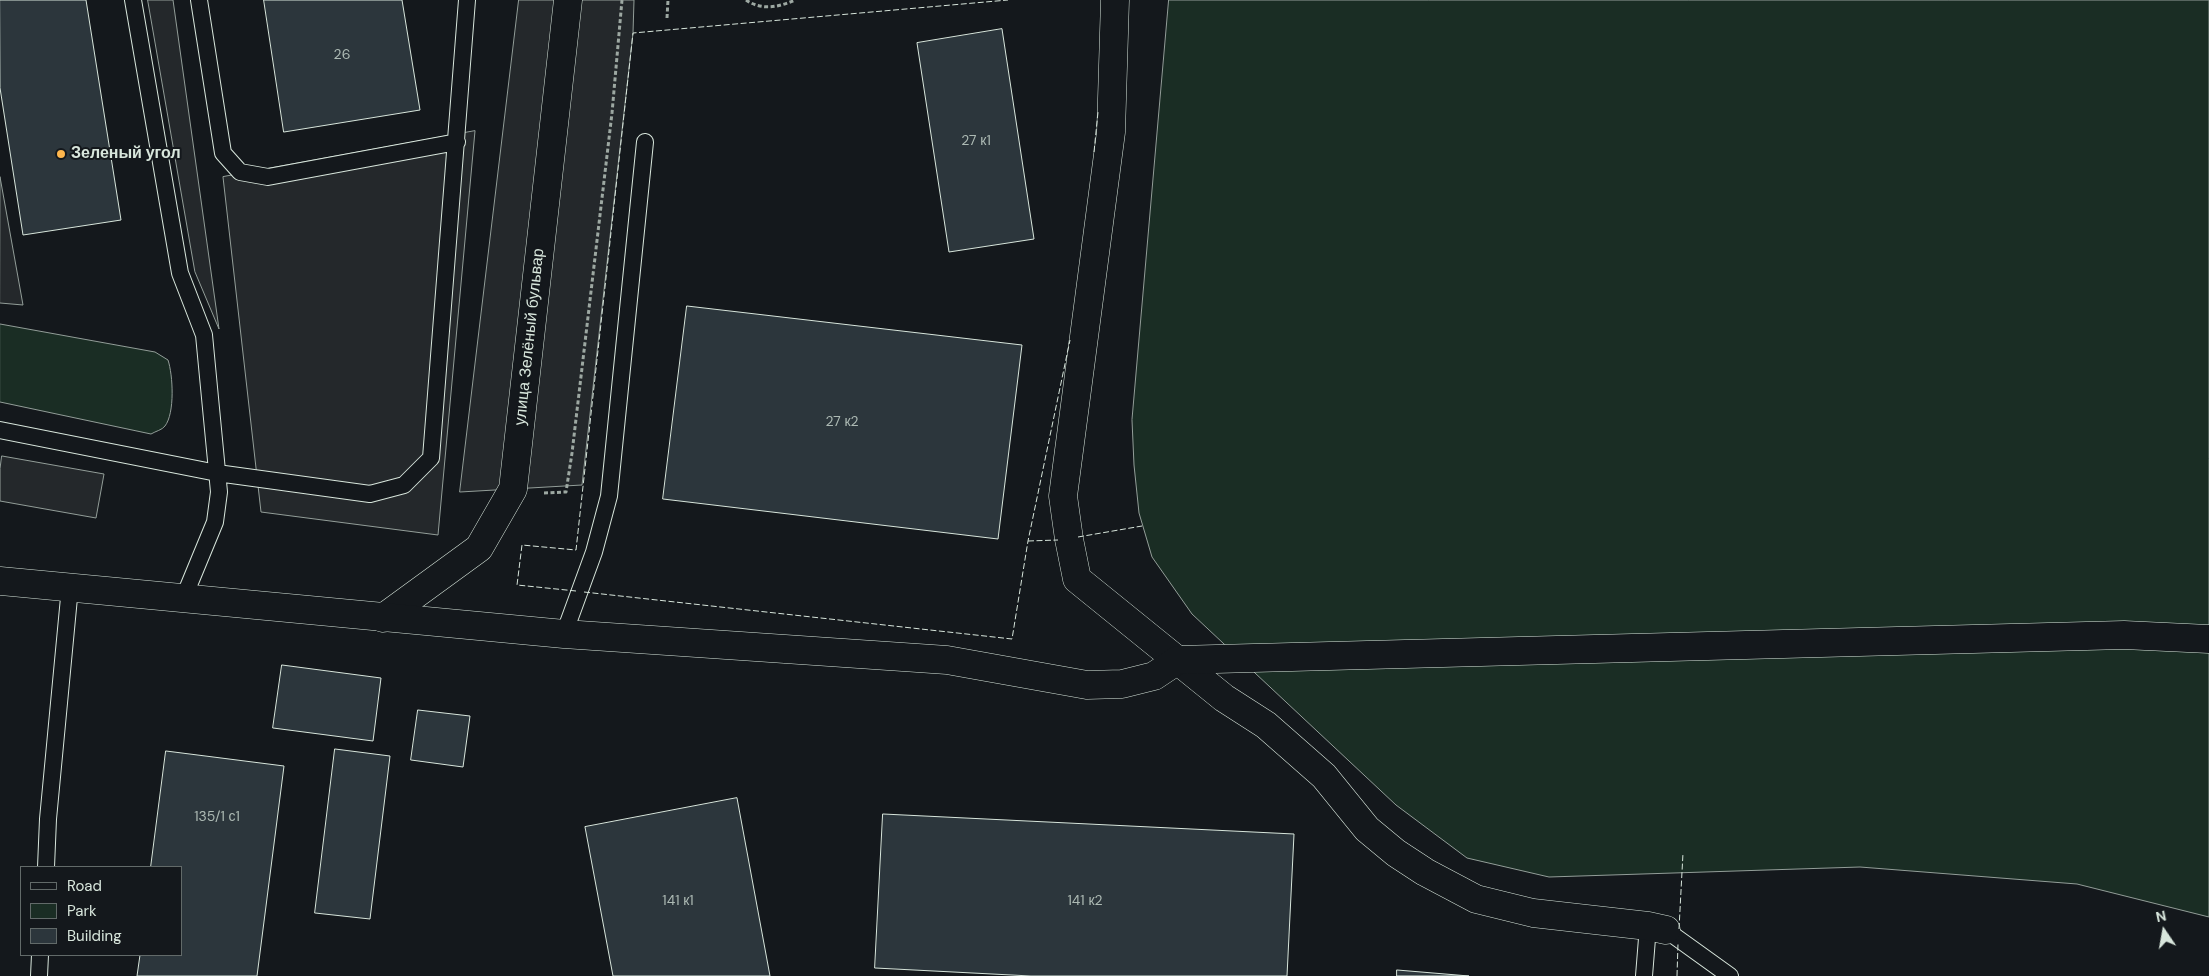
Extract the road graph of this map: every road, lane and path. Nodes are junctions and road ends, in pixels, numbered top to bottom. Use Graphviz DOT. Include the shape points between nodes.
graph roads {
  1 [pos="133,0"];
  2 [pos="199,0"];
  3 [pos="467,0"];
  4 [pos="568,0"];
  5 [pos="622,0"];
  6 [pos="668,0"];
  7 [pos="746,0"];
  8 [pos="795,0"];
  9 [pos="1115,0"];
  10 [pos="667,18"];
  11 [pos="457,142"];
  12 [pos="645,142"];
  13 [pos="0,430"];
  14 [pos="217,473"];
  15 [pos="541,493"];
  16 [pos="0,581"];
  17 [pos="70,586"];
  18 [pos="184,597"];
  19 [pos="383,618"];
  20 [pos="564,634"];
  21 [pos="2209,639"];
  22 [pos="1178,660"];
  23 [pos="46,866"];
  24 [pos="1657,928"];
  25 [pos="40,956"];
  26 [pos="39,976"];
  27 [pos="1644,976"];
  28 [pos="1730,976"];
  1 -- 14 [label="lane" via="180,273 204,335"];
  2 -- 11 [label="lane" via="223,153 240,172 268,177"];
  3 -- 11 [label="lane"];
  4 -- 19 [label="main road, улица Зелёный бульвар" via="513,489 479,548"];
  5 -- 15 [label="path" via="612,113 566,492"];
  6 -- 10 [label="path"];
  7 -- 8 [label="path" via="756,7 780,6"];
  9 -- 22 [label="main road" via="1111,132 1063,496 1068,539 1078,579"];
  11 -- 14 [label="lane" via="430,458 404,485 370,494"];
  12 -- 20 [label="lane" via="609,496 594,552"];
  13 -- 14 [label="lane"];
  14 -- 18 [label="lane" via="216,522"];
  16 -- 17 [label="main road"];
  17 -- 18 [label="main road"];
  17 -- 23 [label="lane"];
  18 -- 19 [label="main road"];
  19 -- 20 [label="main road"];
  20 -- 22 [label="main road" via="947,660 1086,685 1122,684 1154,676"];
  21 -- 22 [label="main road" via="2124,635"];
  22 -- 24 [label="main road" via="1224,698 1266,725 1324,776 1367,829 1425,872 1476,899 1533,913"];
  24 -- 27 [label="lane"];
  24 -- 28 [label="lane"];
  25 -- 26 [label="lane"];
}
